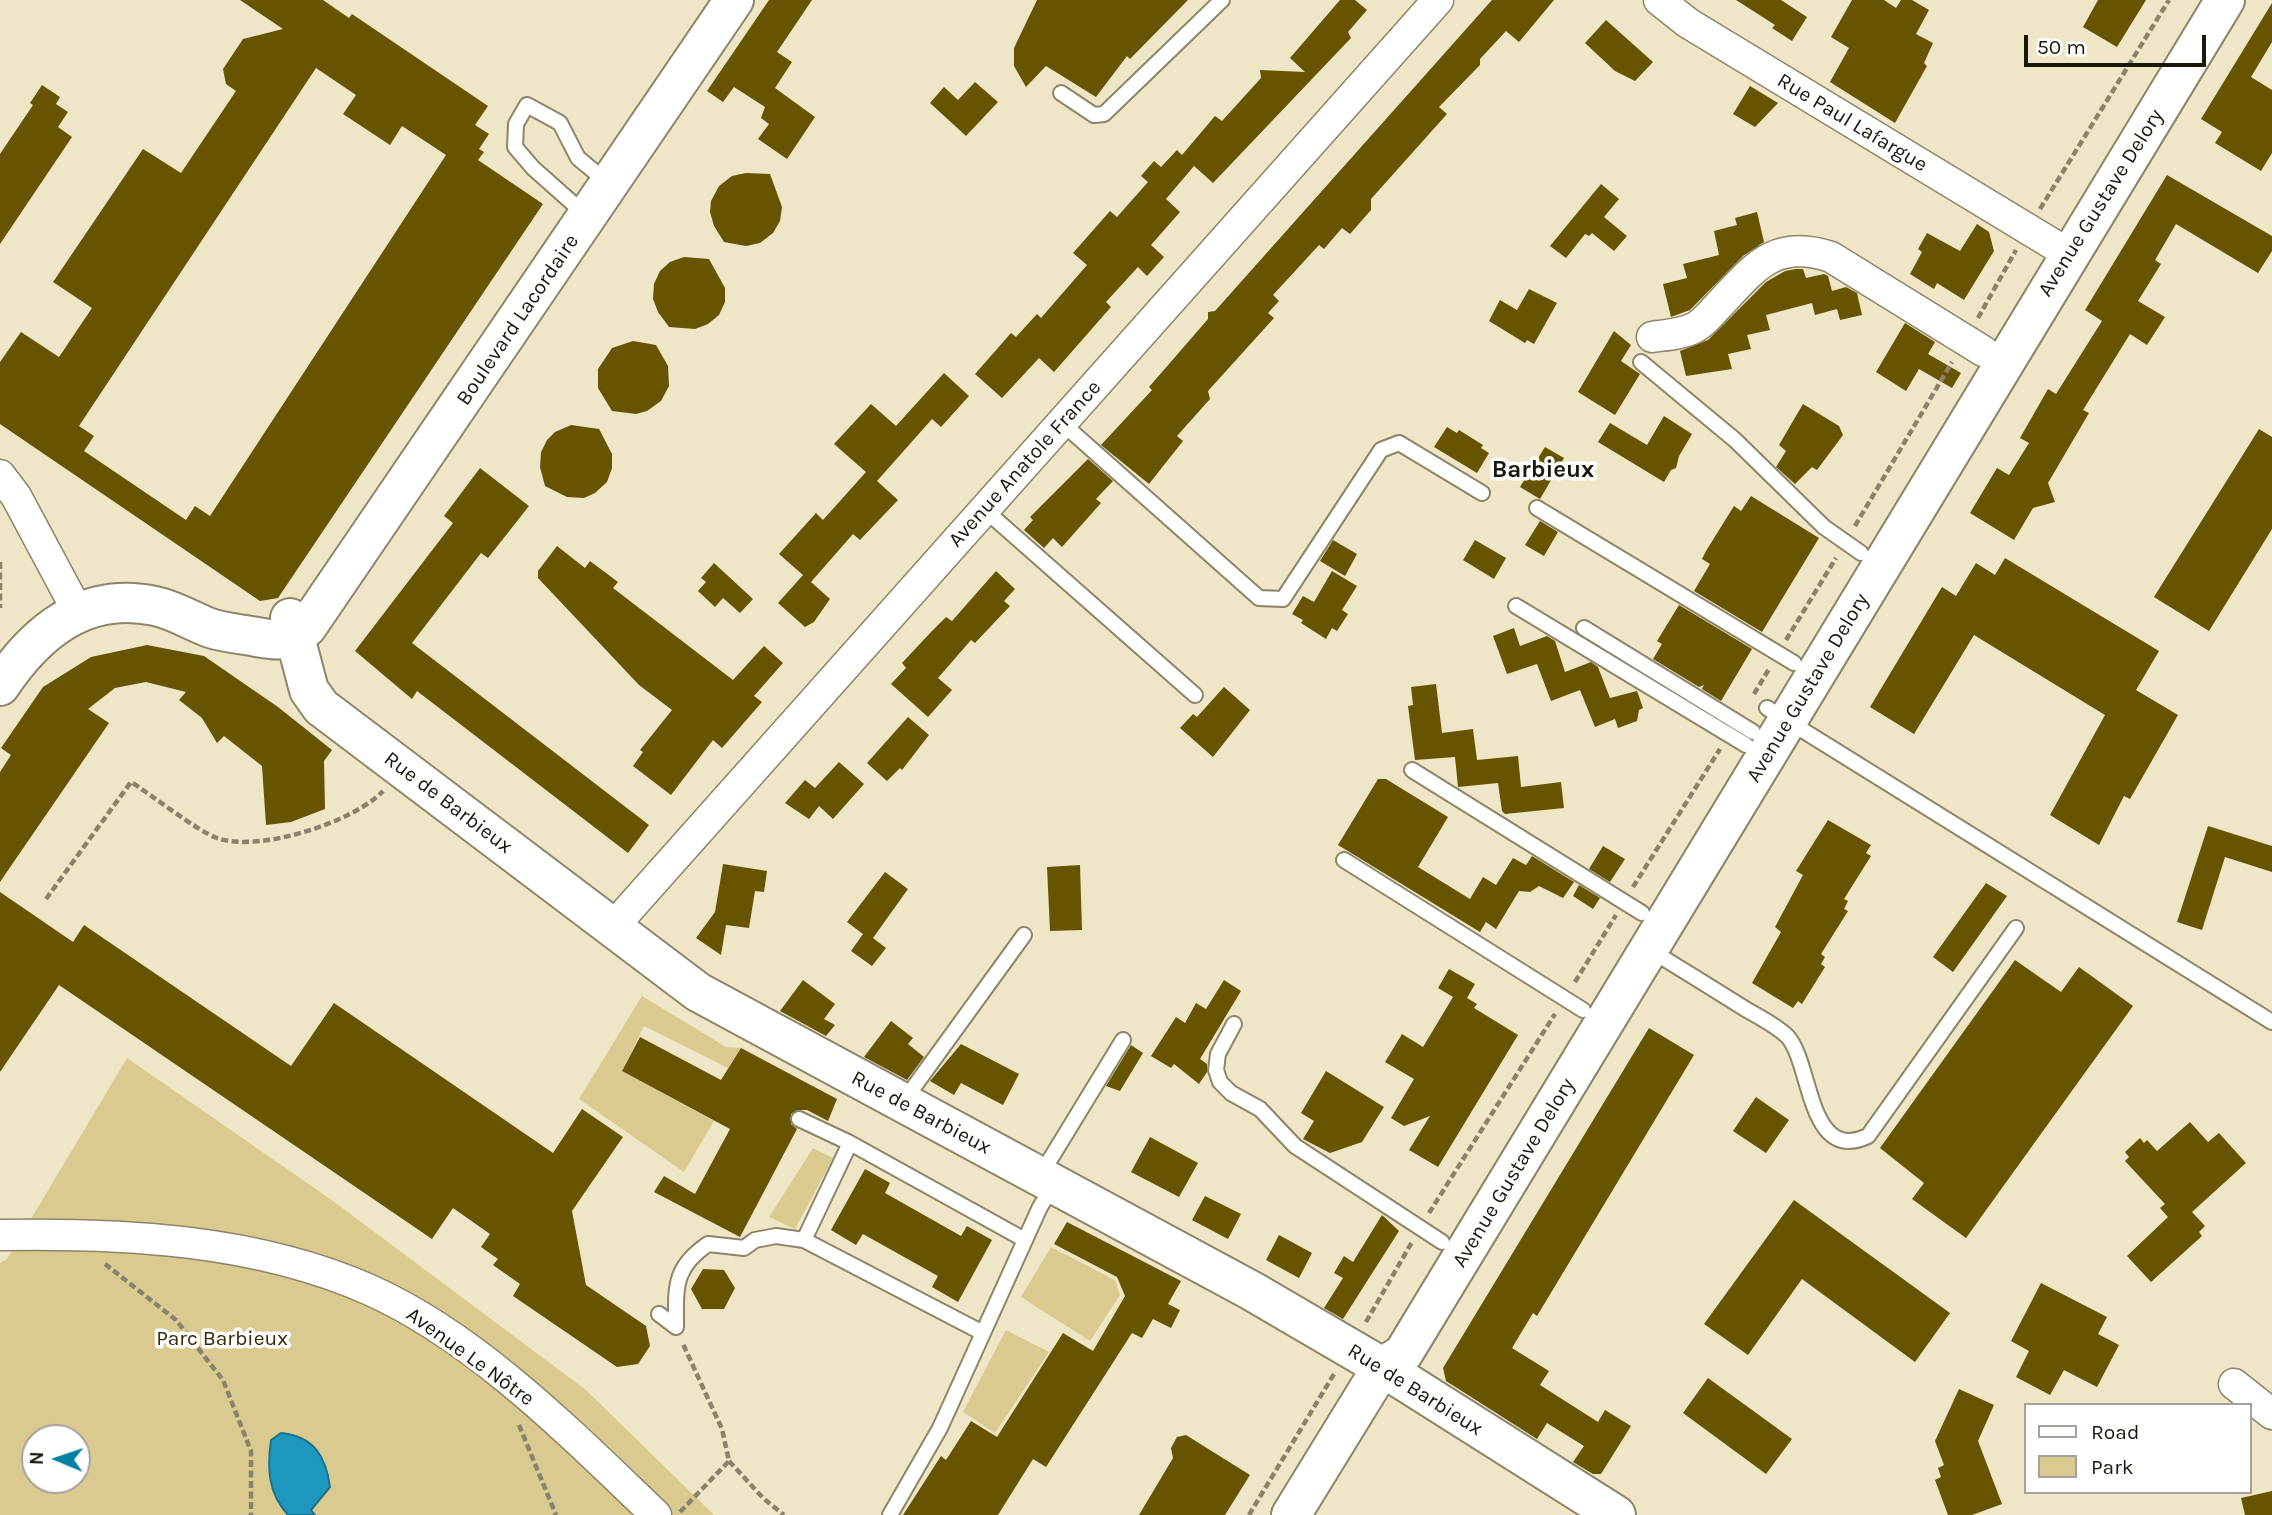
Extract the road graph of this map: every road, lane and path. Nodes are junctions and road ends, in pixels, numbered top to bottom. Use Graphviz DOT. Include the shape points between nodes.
graph roads {
  1 [pos="712,0"];
  2 [pos="734,0"];
  3 [pos="1222,0"];
  4 [pos="1438,0"];
  5 [pos="1659,0"];
  6 [pos="2169,0"];
  7 [pos="2196,0"];
  8 [pos="2225,0"];
  9 [pos="1061,93"];
  10 [pos="602,178"];
  11 [pos="580,212"];
  12 [pos="2048,242"];
  13 [pos="1974,346"];
  14 [pos="1646,350"];
  15 [pos="1062,423"];
  16 [pos="0,475"];
  17 [pos="1482,493"];
  18 [pos="1537,508"];
  19 [pos="985,510"];
  20 [pos="1853,547"];
  21 [pos="0,562"];
  22 [pos="1516,606"];
  23 [pos="0,608"];
  24 [pos="78,612"];
  25 [pos="293,627"];
  26 [pos="1584,628"];
  27 [pos="1786,659"];
  28 [pos="0,686"];
  29 [pos="1195,695"];
  30 [pos="1753,727"];
  31 [pos="403,770"];
  32 [pos="1412,770"];
  33 [pos="1344,860"];
  34 [pos="46,899"];
  35 [pos="1639,921"];
  36 [pos="612,928"];
  37 [pos="2016,928"];
  38 [pos="1024,935"];
  39 [pos="1574,1004"];
  40 [pos="2272,1022"];
  41 [pos="1234,1024"];
  42 [pos="1123,1040"];
  43 [pos="902,1103"];
  44 [pos="799,1119"];
  45 [pos="850,1143"];
  46 [pos="1047,1181"];
  47 [pos="65,1232"];
  48 [pos="0,1235"];
  49 [pos="1431,1235"];
  50 [pos="804,1240"];
  51 [pos="1025,1240"];
  52 [pos="659,1314"];
  53 [pos="1366,1323"];
  54 [pos="676,1327"];
  55 [pos="983,1333"];
  56 [pos="1382,1367"];
  57 [pos="498,1373"];
  58 [pos="2234,1384"];
  59 [pos="2272,1414"];
  60 [pos="729,1461"];
  61 [pos="251,1515"];
  62 [pos="556,1515"];
  63 [pos="656,1515"];
  64 [pos="678,1515"];
  65 [pos="784,1515"];
  66 [pos="890,1515"];
  67 [pos="1292,1515"];
  68 [pos="1616,1515"];
  1 -- 10 [label="main road, Boulevard Lacordaire"];
  2 -- 10 [label="main road, Boulevard Lacordaire"];
  3 -- 9 [label="lane" via="1104,114 1094,115"];
  4 -- 15 [label="street, Avenue Anatole France"];
  5 -- 12 [label="street, Rue Paul Lafargue" via="1688,23"];
  6 -- 12 [label="path, Avenue Gustave Delory"];
  7 -- 12 [label="main road, Avenue Gustave Delory"];
  8 -- 12 [label="main road, Avenue Gustave Delory"];
  10 -- 11 [label="main road, Boulevard Lacordaire"];
  10 -- 11 [label="lane" via="578,158 560,123 527,105 516,124 515,147"];
  11 -- 25 [label="main road, Boulevard Lacordaire" via="316,617"];
  12 -- 13 [label="main road, Avenue Gustave Delory"];
  12 -- 13 [label="path, Avenue Gustave Delory"];
  12 -- 30 [label="main road, Avenue Gustave Delory"];
  13 -- 14 [label="street" via="1831,257 1793,250 1759,263 1694,328"];
  13 -- 20 [label="main road, Avenue Gustave Delory"];
  13 -- 20 [label="path, Avenue Gustave Delory"];
  14 -- 20 [label="lane" via="1824,527"];
  15 -- 17 [label="lane" via="1259,598 1283,599 1381,450 1399,443"];
  15 -- 19 [label="street, Avenue Anatole France"];
  16 -- 24 [label="street"];
  18 -- 27 [label="lane"];
  19 -- 29 [label="lane"];
  19 -- 36 [label="street, Avenue Anatole France"];
  20 -- 27 [label="main road, Avenue Gustave Delory"];
  20 -- 27 [label="path, Avenue Gustave Delory"];
  21 -- 23 [label="path"];
  22 -- 30 [label="lane"];
  24 -- 25 [label="main road" via="111,604 144,604 218,630 278,641"];
  24 -- 28 [label="main road" via="58,621 35,641"];
  25 -- 31 [label="main road, Rue de Barbieux" via="312,696"];
  26 -- 30 [label="lane"];
  27 -- 30 [label="main road, Avenue Gustave Delory"];
  27 -- 30 [label="path, Avenue Gustave Delory"];
  30 -- 35 [label="main road, Avenue Gustave Delory"];
  30 -- 35 [label="path, Avenue Gustave Delory"];
  30 -- 40 [label="lane"];
  31 -- 34 [label="path" via="376,799 331,824 255,842 217,838 131,782"];
  31 -- 36 [label="main road, Rue de Barbieux"];
  32 -- 35 [label="lane"];
  33 -- 39 [label="lane"];
  35 -- 37 [label="lane" via="1788,1038 1817,1120 1833,1135 1859,1140 1868,1136"];
  35 -- 39 [label="main road, Avenue Gustave Delory"];
  35 -- 39 [label="path, Avenue Gustave Delory"];
  35 -- 56 [label="main road, Avenue Gustave Delory" via="1403,1354"];
  36 -- 43 [label="main road, Rue de Barbieux" via="698,992"];
  38 -- 43 [label="lane"];
  39 -- 49 [label="main road, Avenue Gustave Delory"];
  39 -- 49 [label="path, Avenue Gustave Delory"];
  41 -- 49 [label="lane" via="1218,1055 1220,1082 1260,1109 1295,1146"];
  42 -- 46 [label="lane"];
  43 -- 46 [label="main road, Rue de Barbieux"];
  44 -- 45 [label="lane"];
  45 -- 50 [label="lane"];
  45 -- 51 [label="lane"];
  46 -- 51 [label="lane"];
  46 -- 56 [label="main road, Rue de Barbieux"];
  47 -- 48 [label="street, Avenue Le Nôtre"];
  47 -- 57 [label="street, Avenue Le Nôtre" via="190,1244 304,1267 369,1289 399,1305"];
  47 -- 61 [label="path" via="176,1320 223,1380 251,1451"];
  49 -- 53 [label="path, Avenue Gustave Delory"];
  49 -- 56 [label="main road, Avenue Gustave Delory" via="1381,1342"];
  50 -- 54 [label="lane" via="776,1236 755,1240 744,1248 708,1244 688,1257 676,1287"];
  50 -- 55 [label="lane"];
  51 -- 55 [label="lane"];
  52 -- 54 [label="lane"];
  54 -- 60 [label="path" via="722,1430"];
  55 -- 66 [label="lane" via="940,1428"];
  56 -- 67 [label="main road, Avenue Gustave Delory"];
  56 -- 68 [label="main road, Rue de Barbieux"];
  57 -- 62 [label="path"];
  57 -- 63 [label="street, Avenue Le Nôtre"];
  58 -- 59 [label="street"];
  60 -- 64 [label="path"];
  60 -- 65 [label="path"];
}
